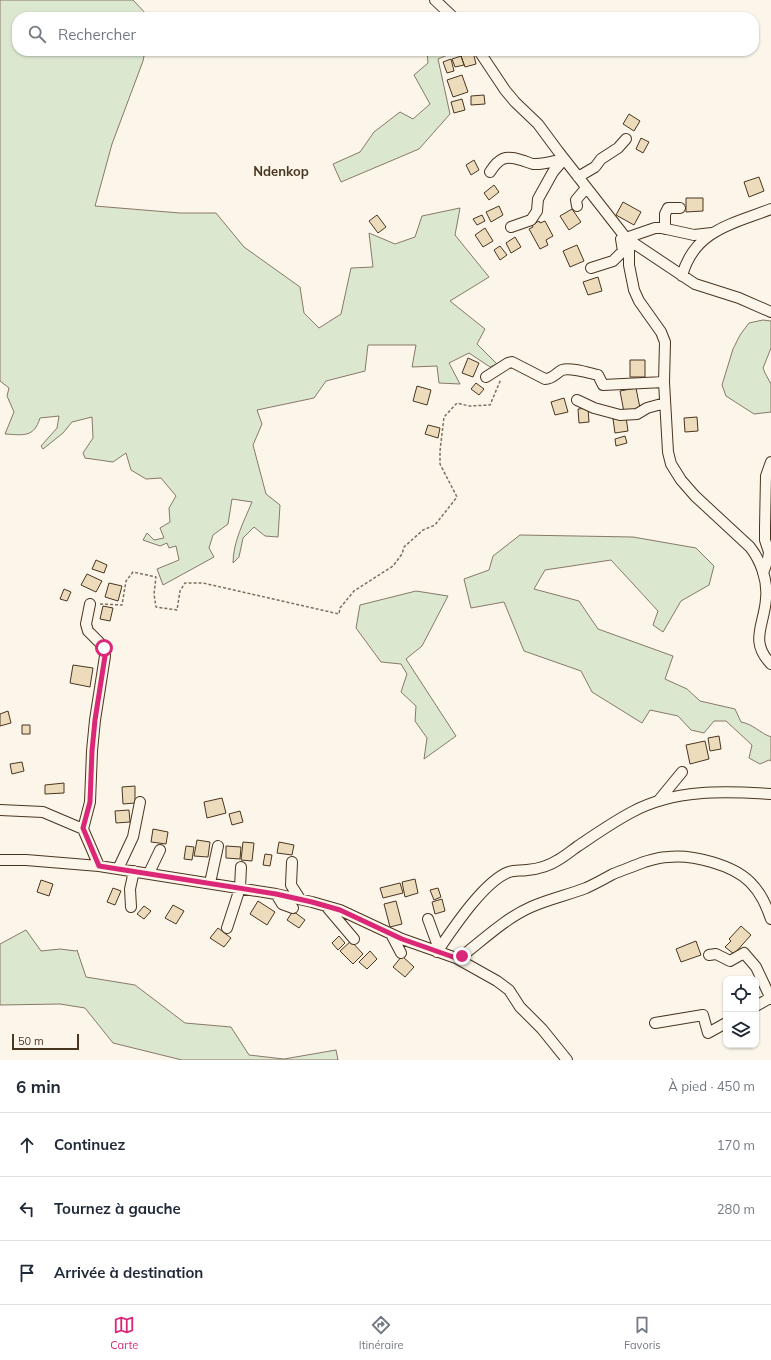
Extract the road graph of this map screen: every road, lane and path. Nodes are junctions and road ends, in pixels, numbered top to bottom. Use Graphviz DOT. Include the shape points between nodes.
graph roads {
  1 [pos="435,0"];
  2 [pos="448,12"];
  3 [pos="482,56"];
  4 [pos="626,139"];
  5 [pos="564,159"];
  6 [pos="490,172"];
  7 [pos="578,177"];
  8 [pos="586,188"];
  9 [pos="577,206"];
  10 [pos="680,208"];
  11 [pos="771,209"];
  12 [pos="511,227"];
  13 [pos="666,229"];
  14 [pos="712,233"];
  15 [pos="625,236"];
  16 [pos="591,268"];
  17 [pos="682,276"];
  18 [pos="771,312"];
  19 [pos="486,377"];
  20 [pos="502,377"];
  21 [pos="664,382"];
  22 [pos="577,400"];
  23 [pos="665,404"];
  24 [pos="771,462"];
  25 [pos="763,573"];
  26 [pos="90,604"];
  27 [pos="771,664"];
  28 [pos="682,772"];
  29 [pos="771,794"];
  30 [pos="659,800"];
  31 [pos="140,802"];
  32 [pos="0,810"];
  33 [pos="83,828"];
  34 [pos="218,846"];
  35 [pos="160,850"];
  36 [pos="0,860"];
  37 [pos="292,862"];
  38 [pos="99,866"];
  39 [pos="241,867"];
  40 [pos="118,869"];
  41 [pos="134,871"];
  42 [pos="148,873"];
  43 [pos="210,883"];
  44 [pos="240,888"];
  45 [pos="276,894"];
  46 [pos="300,899"];
  47 [pos="326,906"];
  48 [pos="131,907"];
  49 [pos="293,908"];
  50 [pos="428,919"];
  51 [pos="771,919"];
  52 [pos="227,928"];
  53 [pos="391,934"];
  54 [pos="354,939"];
  55 [pos="438,951"];
  56 [pos="401,953"];
  57 [pos="709,955"];
  58 [pos="456,958"];
  59 [pos="771,998"];
  60 [pos="759,1004"];
  61 [pos="655,1023"];
  62 [pos="723,1025"];
  63 [pos="567,1060"];
  1 -- 2 [label="street"];
  3 -- 5 [label="street" via="505,90 538,124"];
  4 -- 7 [label="street" via="595,167"];
  5 -- 6 [label="street" via="532,164 506,157 496,162"];
  5 -- 7 [label="street"];
  5 -- 12 [label="street" via="553,172 538,199 538,210 531,220"];
  7 -- 8 [label="street"];
  8 -- 9 [label="street" via="576,200"];
  8 -- 15 [label="street"];
  10 -- 13 [label="street" via="668,208 665,214"];
  11 -- 14 [label="street" via="741,219"];
  13 -- 14 [label="street" via="686,234"];
  13 -- 15 [label="street" via="655,228"];
  14 -- 17 [label="street" via="691,255"];
  15 -- 16 [label="street" via="623,251 613,261"];
  15 -- 17 [label="street"];
  15 -- 21 [label="street" via="634,290 665,342"];
  17 -- 18 [label="street" via="702,287 728,294"];
  19 -- 21 [label="street" via="512,362 545,379 553,377 563,369 598,375 603,385"];
  20 -- 26 [label="path" via="490,405 468,406 457,403 444,416 440,464 457,497 435,525 423,530 404,547 394,566 354,591 340,608 339,614 203,583 185,583 180,591 177,610 156,607 156,577 133,572 126,582 122,605"];
  21 -- 23 [label="street"];
  22 -- 23 [label="street" via="620,415 637,414 647,408"];
  23 -- 25 [label="street" via="671,464 695,496 750,547"];
  24 -- 25 [label="street" via="766,476 765,540 769,552"];
  25 -- 27 [label="street" via="766,598 758,641 760,649"];
  26 -- 33 [label="street" via="86,624 88,631 104,648 105,656 92,751 90,802"];
  28 -- 30 [label="street"];
  29 -- 30 [label="street" via="715,792"];
  30 -- 55 [label="street" via="631,812 551,864 510,871 499,877 461,918"];
  31 -- 40 [label="street" via="133,836"];
  32 -- 33 [label="street" via="43,812"];
  33 -- 38 [label="street"];
  34 -- 43 [label="street"];
  35 -- 42 [label="street"];
  36 -- 38 [label="street"];
  37 -- 46 [label="street" via="291,885"];
  38 -- 40 [label="street"];
  39 -- 44 [label="street"];
  40 -- 41 [label="street"];
  41 -- 42 [label="street"];
  41 -- 48 [label="street" via="130,888"];
  42 -- 43 [label="street"];
  43 -- 44 [label="street"];
  44 -- 45 [label="street"];
  44 -- 52 [label="street"];
  45 -- 46 [label="street"];
  45 -- 49 [label="street" via="282,904"];
  46 -- 47 [label="street"];
  47 -- 53 [label="street"];
  47 -- 54 [label="street"];
  50 -- 55 [label="street"];
  51 -- 58 [label="street" via="759,892 741,875 699,860 668,857 645,862 586,888 529,908"];
  53 -- 55 [label="street"];
  53 -- 56 [label="street"];
  55 -- 58 [label="street"];
  57 -- 59 [label="street" via="716,954 730,961 744,953 756,967"];
  58 -- 63 [label="street" via="509,990"];
  59 -- 60 [label="street"];
  61 -- 62 [label="street" via="703,1015 708,1033"];
}
